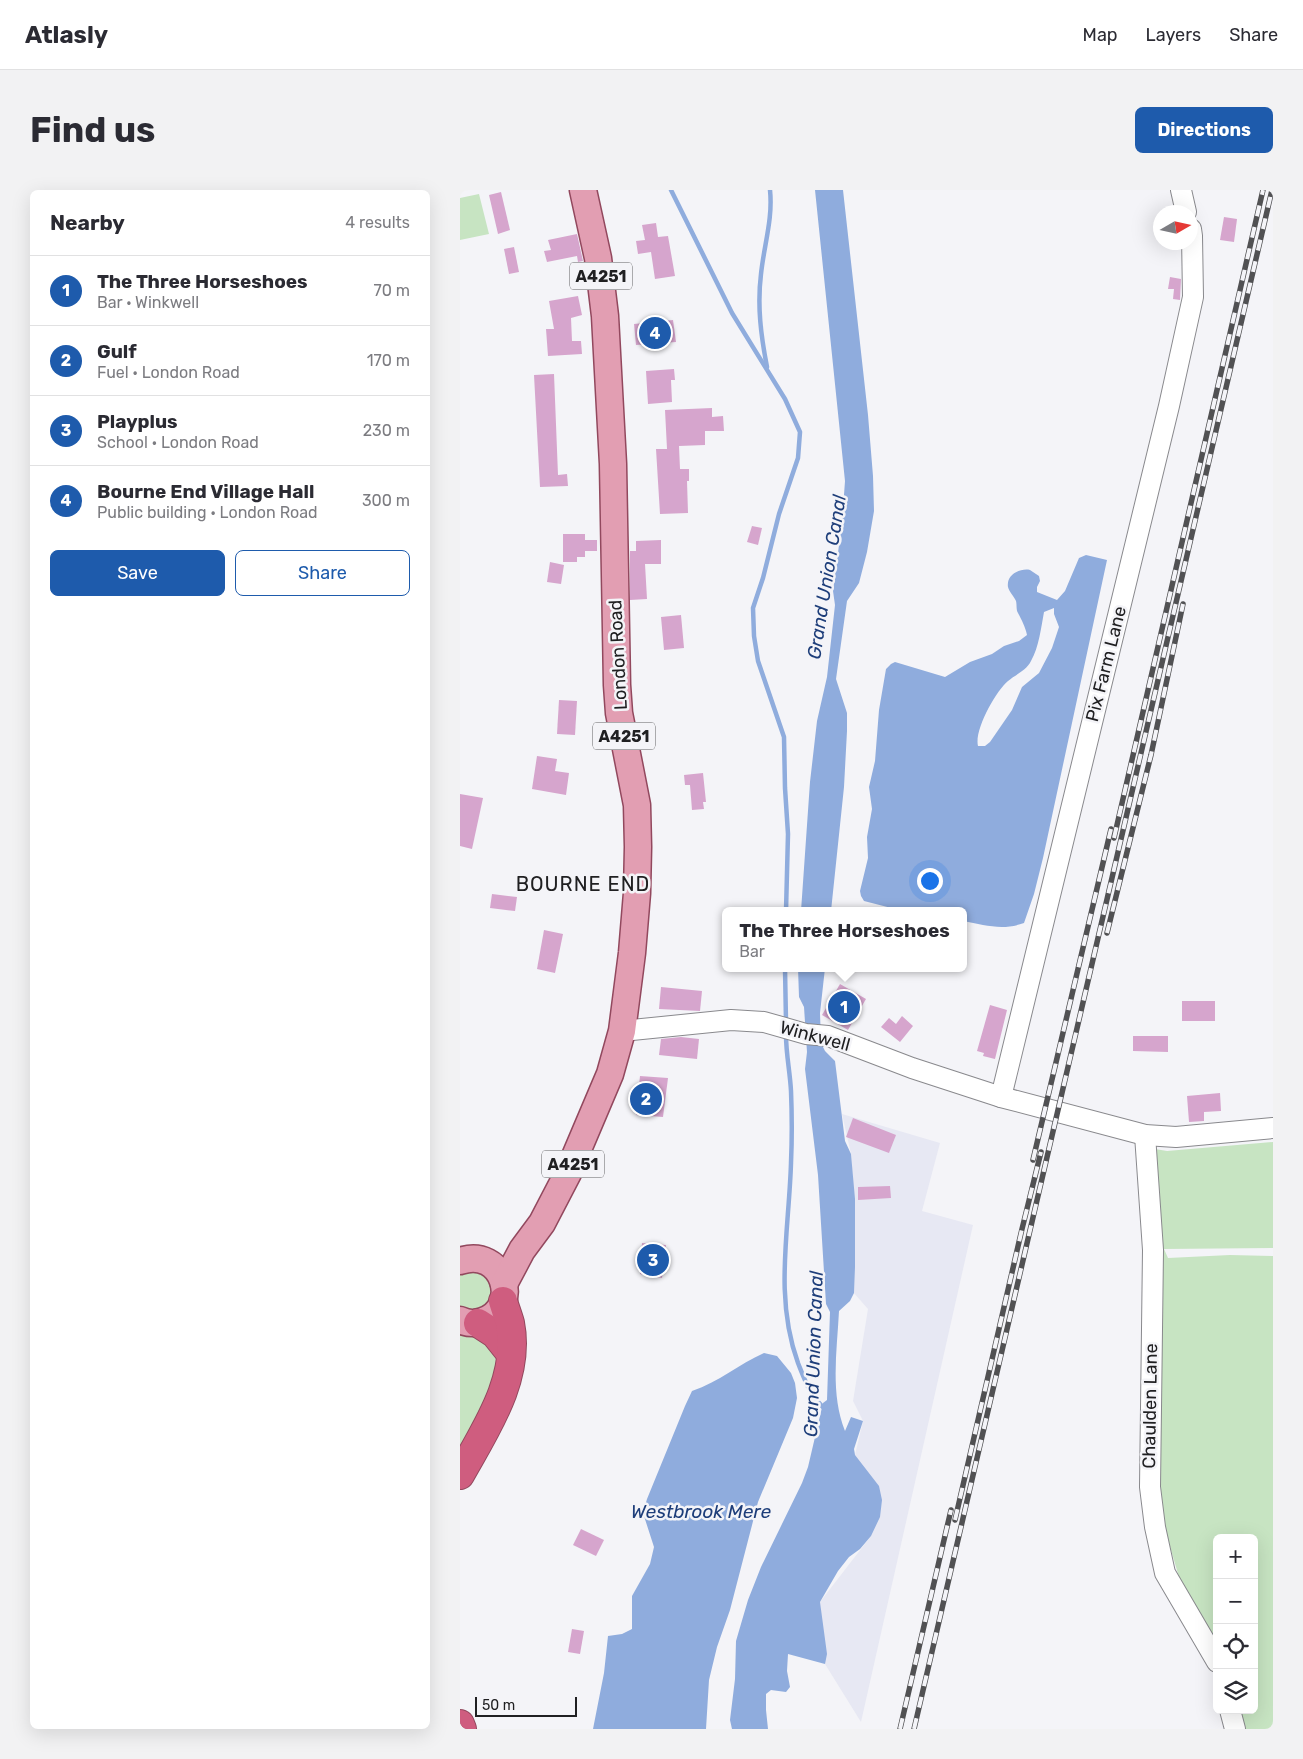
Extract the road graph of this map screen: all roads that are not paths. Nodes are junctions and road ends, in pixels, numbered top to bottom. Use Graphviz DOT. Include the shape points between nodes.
graph roads {
  1 [pos="583,190"];
  2 [pos="1181,190"];
  3 [pos="1184,205"];
  4 [pos="1192,250"];
  5 [pos="622,1031"];
  6 [pos="1000,1097"];
  7 [pos="1273,1128"];
  8 [pos="1145,1135"];
  9 [pos="542,1223"];
  10 [pos="471,1260"];
  11 [pos="504,1293"];
  12 [pos="466,1323"];
  13 [pos="511,1354"];
  14 [pos="460,1475"];
  15 [pos="1213,1655"];
  16 [pos="1231,1714"];
  17 [pos="460,1724"];
  18 [pos="462,1729"];
  19 [pos="1235,1729"];
  1 -- 5 [label="main road, London Road / A4251" via="603,298 612,464 617,685 619,713 637,805 637,893"];
  2 -- 3 [label="street"];
  4 -- 6 [label="street, Pix Farm Lane" via="1193,298 1172,394"];
  5 -- 6 [label="street, Winkwell" via="731,1020 764,1022 828,1036"];
  5 -- 9 [label="main road, London Road / A4251" via="610,1074 588,1128"];
  6 -- 8 [label="street, Winkwell"];
  7 -- 8 [label="street, Winkwell" via="1176,1137"];
  8 -- 15 [label="street, Chaulden Lane" via="1152,1250 1150,1487 1165,1573"];
  9 -- 10 [label="main road"];
  9 -- 11 [label="main road, London Road / A4251" via="522,1250"];
  10 -- 11 [label="main road" via="496,1269"];
  11 -- 12 [label="main road, London Road" via="493,1316"];
  11 -- 13 [label="highway" via="510,1323"];
  12 -- 13 [label="highway" via="495,1334"];
  13 -- 14 [label="highway" via="507,1383"];
  16 -- 19 [label="street"];
  17 -- 18 [label="highway"];
}
